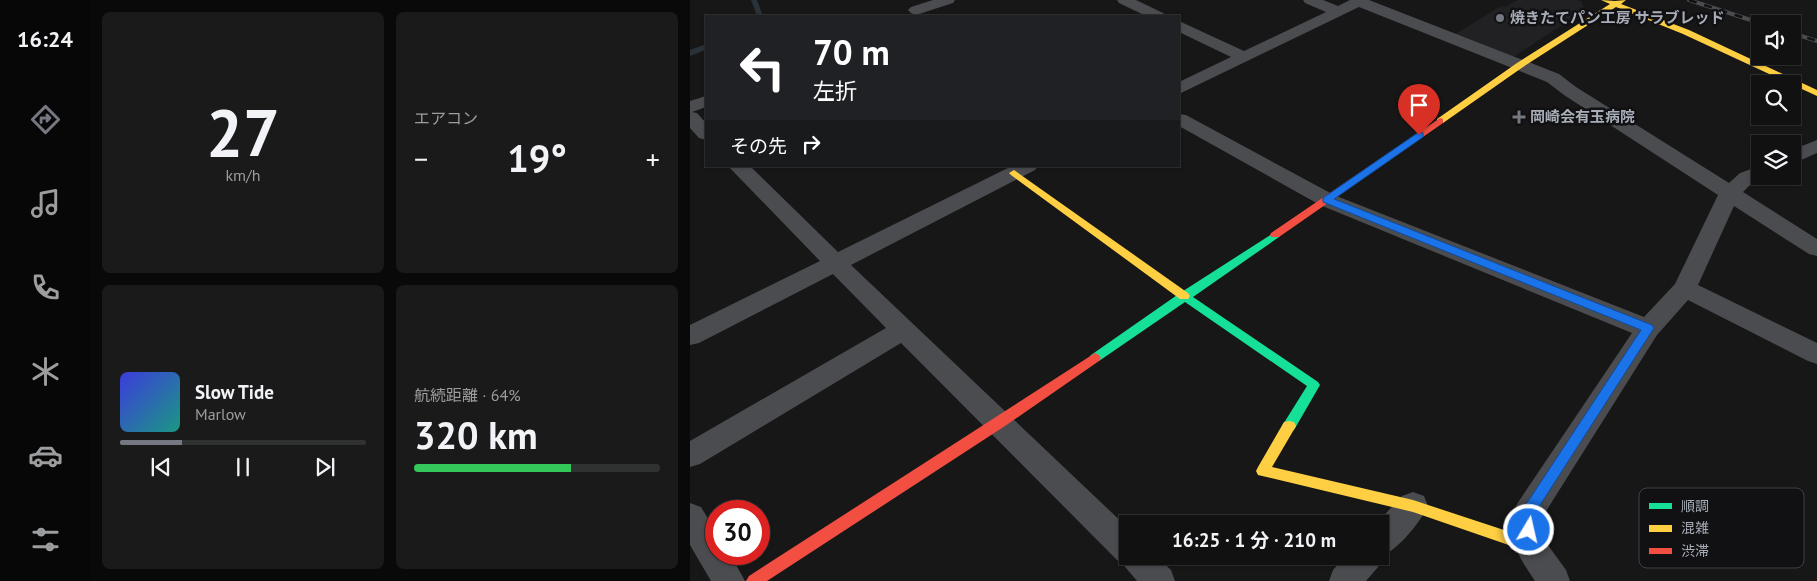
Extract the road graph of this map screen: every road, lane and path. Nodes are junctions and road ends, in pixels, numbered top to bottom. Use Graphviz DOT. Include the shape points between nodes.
graph roads {
  1 [pos="948,0"];
  2 [pos="1124,0"];
  3 [pos="1310,0"];
  4 [pos="1360,1"];
  5 [pos="1614,1"];
  6 [pos="1337,11"];
  7 [pos="915,12"];
  8 [pos="1156,15"];
  9 [pos="1180,26"];
  10 [pos="1244,57"];
  11 [pos="1520,65"];
  12 [pos="1180,88"];
  13 [pos="1817,93"];
  14 [pos="705,101"];
  15 [pos="690,107"];
  16 [pos="690,117"];
  17 [pos="1180,120"];
  18 [pos="705,133"];
  19 [pos="1817,146"];
  20 [pos="1801,154"];
  21 [pos="739,167"];
  22 [pos="1021,170"];
  23 [pos="1751,175"];
  24 [pos="1729,194"];
  25 [pos="1327,200"];
  26 [pos="1817,249"];
  27 [pos="834,263"];
  28 [pos="1685,288"];
  29 [pos="1185,297"];
  30 [pos="1648,328"];
  31 [pos="904,329"];
  32 [pos="690,336"];
  33 [pos="1817,354"];
  34 [pos="1000,422"];
  35 [pos="690,456"];
  36 [pos="1413,506"];
  37 [pos="690,517"];
  38 [pos="1389,532"];
  39 [pos="1119,541"];
  40 [pos="1529,545"];
  41 [pos="1143,565"];
  42 [pos="1360,565"];
  43 [pos="730,581"];
  44 [pos="754,581"];
  45 [pos="1159,581"];
  46 [pos="1345,581"];
  47 [pos="1554,581"];
  1 -- 7 [label="street"];
  2 -- 8 [label="street"];
  3 -- 6 [label="street"];
  4 -- 6 [label="street"];
  4 -- 11 [label="street"];
  5 -- 11 [label="street"];
  5 -- 13 [label="street"];
  6 -- 10 [label="street"];
  9 -- 10 [label="street"];
  10 -- 12 [label="street"];
  11 -- 24 [label="street" via="1553,78"];
  11 -- 25 [label="street"];
  14 -- 15 [label="street"];
  16 -- 18 [label="street"];
  17 -- 25 [label="street"];
  19 -- 20 [label="street"];
  21 -- 27 [label="street"];
  22 -- 27 [label="street"];
  22 -- 29 [label="street"];
  23 -- 24 [label="street"];
  24 -- 26 [label="street"];
  24 -- 28 [label="street"];
  25 -- 29 [label="street"];
  25 -- 30 [label="street"];
  27 -- 31 [label="street"];
  27 -- 32 [label="street"];
  28 -- 30 [label="street"];
  28 -- 33 [label="street"];
  29 -- 34 [label="street"];
  29 -- 36 [label="street" via="1314,385 1263,471"];
  30 -- 40 [label="street" via="1528,514"];
  31 -- 34 [label="street"];
  31 -- 35 [label="street"];
  34 -- 39 [label="street"];
  34 -- 44 [label="street"];
  36 -- 38 [label="street"];
  36 -- 40 [label="street"];
  37 -- 43 [label="street"];
  40 -- 47 [label="street"];
  41 -- 45 [label="street"];
  42 -- 46 [label="street"];
}
